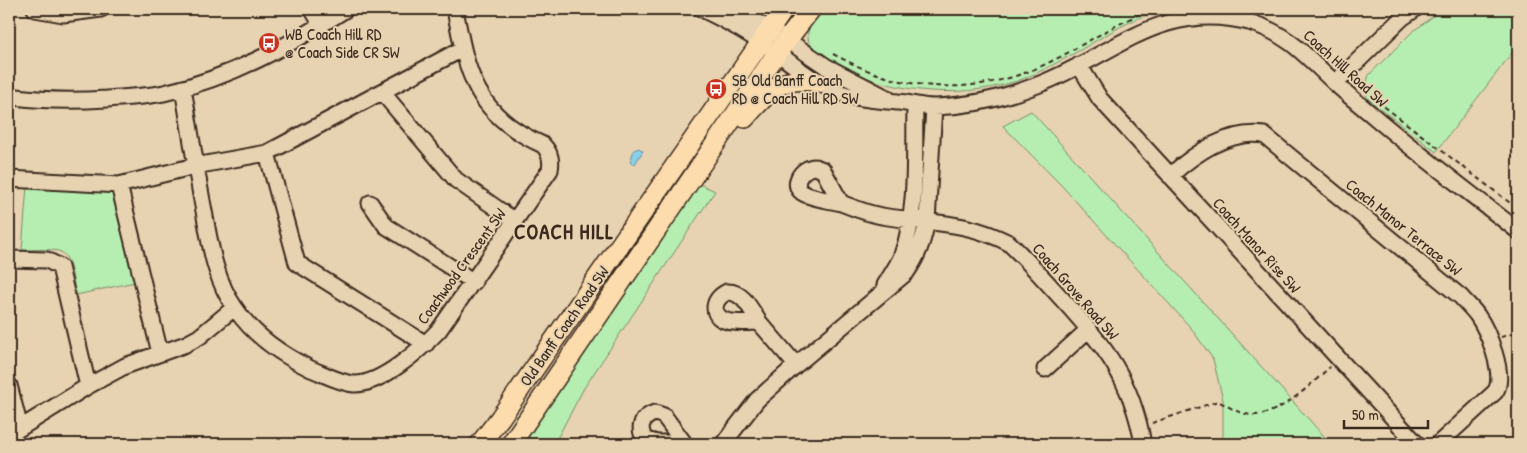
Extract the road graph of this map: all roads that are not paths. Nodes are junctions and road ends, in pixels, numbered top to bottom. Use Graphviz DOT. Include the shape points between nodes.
graph roads {
  1 [pos="35,9"];
  2 [pos="101,9"];
  3 [pos="312,9"];
  4 [pos="346,9"];
  5 [pos="455,9"];
  6 [pos="702,9"];
  7 [pos="735,9"];
  8 [pos="784,9"];
  9 [pos="811,9"];
  10 [pos="1415,9"];
  11 [pos="1192,13"];
  12 [pos="322,25"];
  13 [pos="765,37"];
  14 [pos="782,47"];
  15 [pos="462,49"];
  16 [pos="1079,65"];
  17 [pos="818,82"];
  18 [pos="1335,83"];
  19 [pos="184,88"];
  20 [pos="382,92"];
  21 [pos="9,96"];
  22 [pos="896,101"];
  23 [pos="915,105"];
  24 [pos="934,107"];
  25 [pos="267,153"];
  26 [pos="706,159"];
  27 [pos="195,166"];
  28 [pos="1170,176"];
  29 [pos="9,179"];
  30 [pos="119,185"];
  31 [pos="370,203"];
  32 [pos="841,203"];
  33 [pos="910,220"];
  34 [pos="515,221"];
  35 [pos="927,221"];
  36 [pos="1518,231"];
  37 [pos="9,259"];
  38 [pos="474,282"];
  39 [pos="881,293"];
  40 [pos="234,308"];
  41 [pos="759,322"];
  42 [pos="1089,329"];
  43 [pos="426,344"];
  44 [pos="160,353"];
  45 [pos="796,365"];
  46 [pos="1045,369"];
  47 [pos="9,385"];
  48 [pos="88,386"];
  49 [pos="500,418"];
  50 [pos="14,432"];
  51 [pos="480,444"];
  52 [pos="485,444"];
  53 [pos="511,444"];
  54 [pos="723,444"];
  55 [pos="1143,444"];
  56 [pos="1417,444"];
  57 [pos="1438,444"];
  1 -- 2 [label="street" via="63,14"];
  3 -- 12 [label="street"];
  4 -- 12 [label="street"];
  5 -- 15 [label="street, Coachwood Crescent SW"];
  6 -- 13 [label="street, Coach Hill Road SW" via="739,29"];
  7 -- 13 [label="street, Coach Hill Road SW"];
  8 -- 13 [label="main road, Old Banff Coach Road SW"];
  9 -- 14 [label="main road, Old Banff Coach Road SW"];
  10 -- 18 [label="street"];
  11 -- 16 [label="street, Coach Hill Road SW" via="1135,33"];
  11 -- 18 [label="street, Coach Hill Road SW" via="1237,19 1276,33 1302,50"];
  12 -- 19 [label="street" via="257,61"];
  13 -- 14 [label="street, Coach Hill Road SW"];
  13 -- 49 [label="main road, Old Banff Coach Road SW"];
  14 -- 17 [label="street, Coach Hill Road SW"];
  14 -- 22 [label="street, Coach Hill Road SW"];
  14 -- 26 [label="main road, Old Banff Coach Road SW"];
  15 -- 20 [label="street"];
  15 -- 34 [label="street, Coachwood Crescent SW" via="475,84 488,106 510,127 543,144 550,154 550,170"];
  16 -- 24 [label="street, Coach Hill Road SW" via="1016,93 979,102"];
  16 -- 28 [label="street, Coach Manor Rise SW" via="1100,99"];
  17 -- 22 [label="street, Coach Hill Road SW" via="849,96"];
  17 -- 26 [label="main road" via="789,80 779,86"];
  18 -- 36 [label="street, Coach Hill Road SW"];
  19 -- 21 [label="street" via="87,100"];
  19 -- 27 [label="street, Coachwood Crescent SW"];
  20 -- 25 [label="street"];
  20 -- 34 [label="street" via="456,180"];
  22 -- 23 [label="street, Coach Hill Road SW"];
  23 -- 24 [label="street, Coach Hill Road SW"];
  23 -- 33 [label="street"];
  24 -- 35 [label="street"];
  25 -- 27 [label="street"];
  25 -- 43 [label="street" via="297,263"];
  26 -- 53 [label="main road, Old Banff Coach Road SW"];
  27 -- 30 [label="street"];
  27 -- 40 [label="street, Coachwood Crescent SW" via="212,254"];
  28 -- 56 [label="street, Coach Manor Rise SW"];
  28 -- 57 [label="street, Coach Manor Terrace SW" via="1192,157 1215,144 1249,135 1266,136 1452,288 1477,315 1491,342 1498,388"];
  29 -- 30 [label="street"];
  30 -- 44 [label="street"];
  31 -- 38 [label="street" via="386,226"];
  32 -- 33 [label="street, Coach Grove Road SW" via="880,216"];
  33 -- 35 [label="street, Coach Grove Road SW"];
  33 -- 39 [label="street" via="902,254"];
  34 -- 38 [label="street, Coachwood Crescent SW"];
  35 -- 39 [label="street" via="924,240 916,258 906,272"];
  35 -- 42 [label="street, Coach Grove Road SW" via="964,226 1009,243"];
  37 -- 48 [label="street" via="47,260 60,267"];
  38 -- 43 [label="street, Coachwood Crescent SW"];
  39 -- 45 [label="street"];
  40 -- 43 [label="street, Coachwood Crescent SW" via="272,346 343,382 372,381"];
  40 -- 44 [label="street" via="199,337"];
  41 -- 45 [label="street"];
  42 -- 46 [label="street"];
  42 -- 55 [label="street, Coach Grove Road SW" via="1118,369 1140,426"];
  44 -- 48 [label="street" via="125,366"];
  45 -- 54 [label="street" via="757,400"];
  47 -- 50 [label="street"];
  48 -- 50 [label="street"];
  49 -- 51 [label="main road, Old Banff Coach Road SW"];
  49 -- 52 [label="main road"];
}
